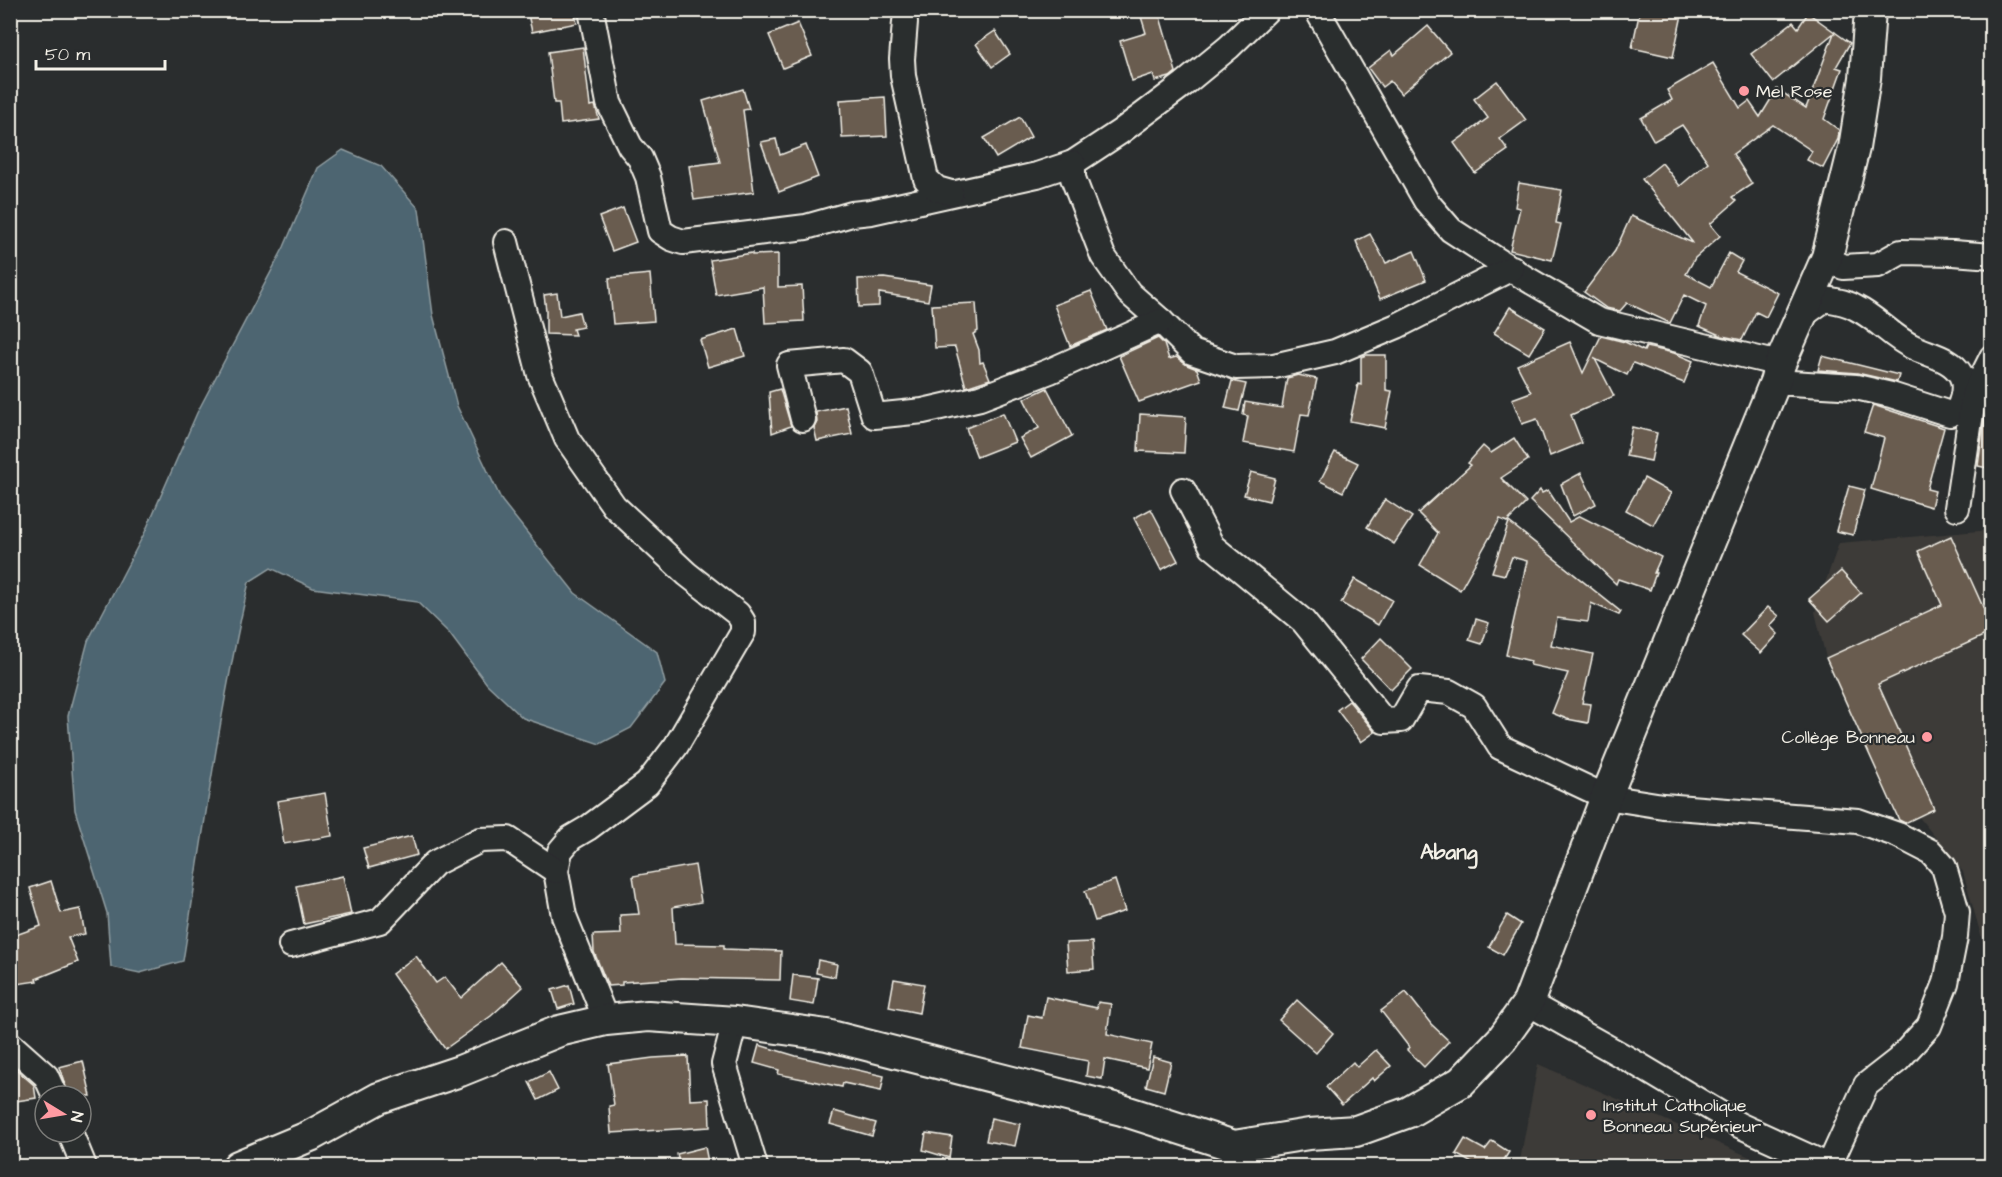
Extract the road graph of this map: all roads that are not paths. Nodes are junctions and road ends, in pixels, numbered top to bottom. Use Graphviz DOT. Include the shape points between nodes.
graph roads {
  1 [pos="591,10"];
  2 [pos="1267,10"];
  3 [pos="1317,10"];
  4 [pos="1870,10"];
  5 [pos="905,22"];
  6 [pos="1073,164"];
  7 [pos="951,193"];
  8 [pos="506,242"];
  9 [pos="1827,256"];
  10 [pos="1992,256"];
  11 [pos="1512,268"];
  12 [pos="1803,315"];
  13 [pos="1161,321"];
  14 [pos="1992,357"];
  15 [pos="1777,373"];
  16 [pos="803,419"];
  17 [pos="1183,490"];
  18 [pos="1957,508"];
  19 [pos="1606,797"];
  20 [pos="556,871"];
  21 [pos="291,945"];
  22 [pos="1528,1003"];
  23 [pos="606,1020"];
  24 [pos="735,1022"];
  25 [pos="10,1044"];
  26 [pos="50,1084"];
  27 [pos="75,1144"];
  28 [pos="84,1167"];
  29 [pos="238,1167"];
  30 [pos="756,1167"];
  31 [pos="1829,1167"];
  1 -- 7 [label="street" via="609,103 648,177 660,231 671,238 683,242 806,227"];
  2 -- 6 [label="street" via="1184,84"];
  3 -- 11 [label="street" via="1426,201 1451,230"];
  4 -- 9 [label="main road" via="1854,148"];
  5 -- 7 [label="street" via="903,76 926,179 937,189"];
  6 -- 7 [label="street"];
  6 -- 13 [label="street" via="1073,178 1103,256 1129,293"];
  8 -- 20 [label="street" via="540,375 567,439 614,506 743,622 743,632 675,746 647,784 571,838 560,851"];
  9 -- 10 [label="street" via="1842,267 1878,265 1901,252"];
  9 -- 12 [label="main road"];
  11 -- 13 [label="street" via="1397,326 1346,347 1274,366 1236,367 1192,352"];
  11 -- 15 [label="street" via="1599,321"];
  12 -- 15 [label="main road"];
  12 -- 15 [label="street" via="1825,299 1858,308 1911,346 1948,361 1961,375 1964,397 1958,410 1950,414 1892,395"];
  13 -- 16 [label="street" via="980,398 923,411 874,416 860,372 844,360 789,364"];
  14 -- 18 [label="street" via="1974,393"];
  15 -- 19 [label="main road"];
  17 -- 19 [label="street" via="1212,546 1303,621 1384,722 1401,720 1419,689 1449,692 1474,706 1500,747"];
  19 -- 22 [label="main road"];
  19 -- 31 [label="street" via="1663,806 1857,821 1931,852 1944,867 1957,912 1946,983 1929,1026 1898,1060 1866,1085"];
  20 -- 21 [label="street" via="508,839 480,840 435,863 380,921"];
  20 -- 23 [label="street" via="564,916"];
  22 -- 24 [label="main road" via="1502,1039 1461,1082 1409,1112 1356,1131 1234,1146 1122,1110 827,1035"];
  22 -- 31 [label="street" via="1739,1125"];
  23 -- 24 [label="main road" via="648,1016"];
  23 -- 29 [label="main road" via="559,1031 379,1098 310,1136"];
  24 -- 30 [label="street" via="724,1064"];
  25 -- 26 [label="street" via="46,1076"];
  27 -- 28 [label="street"];
}
